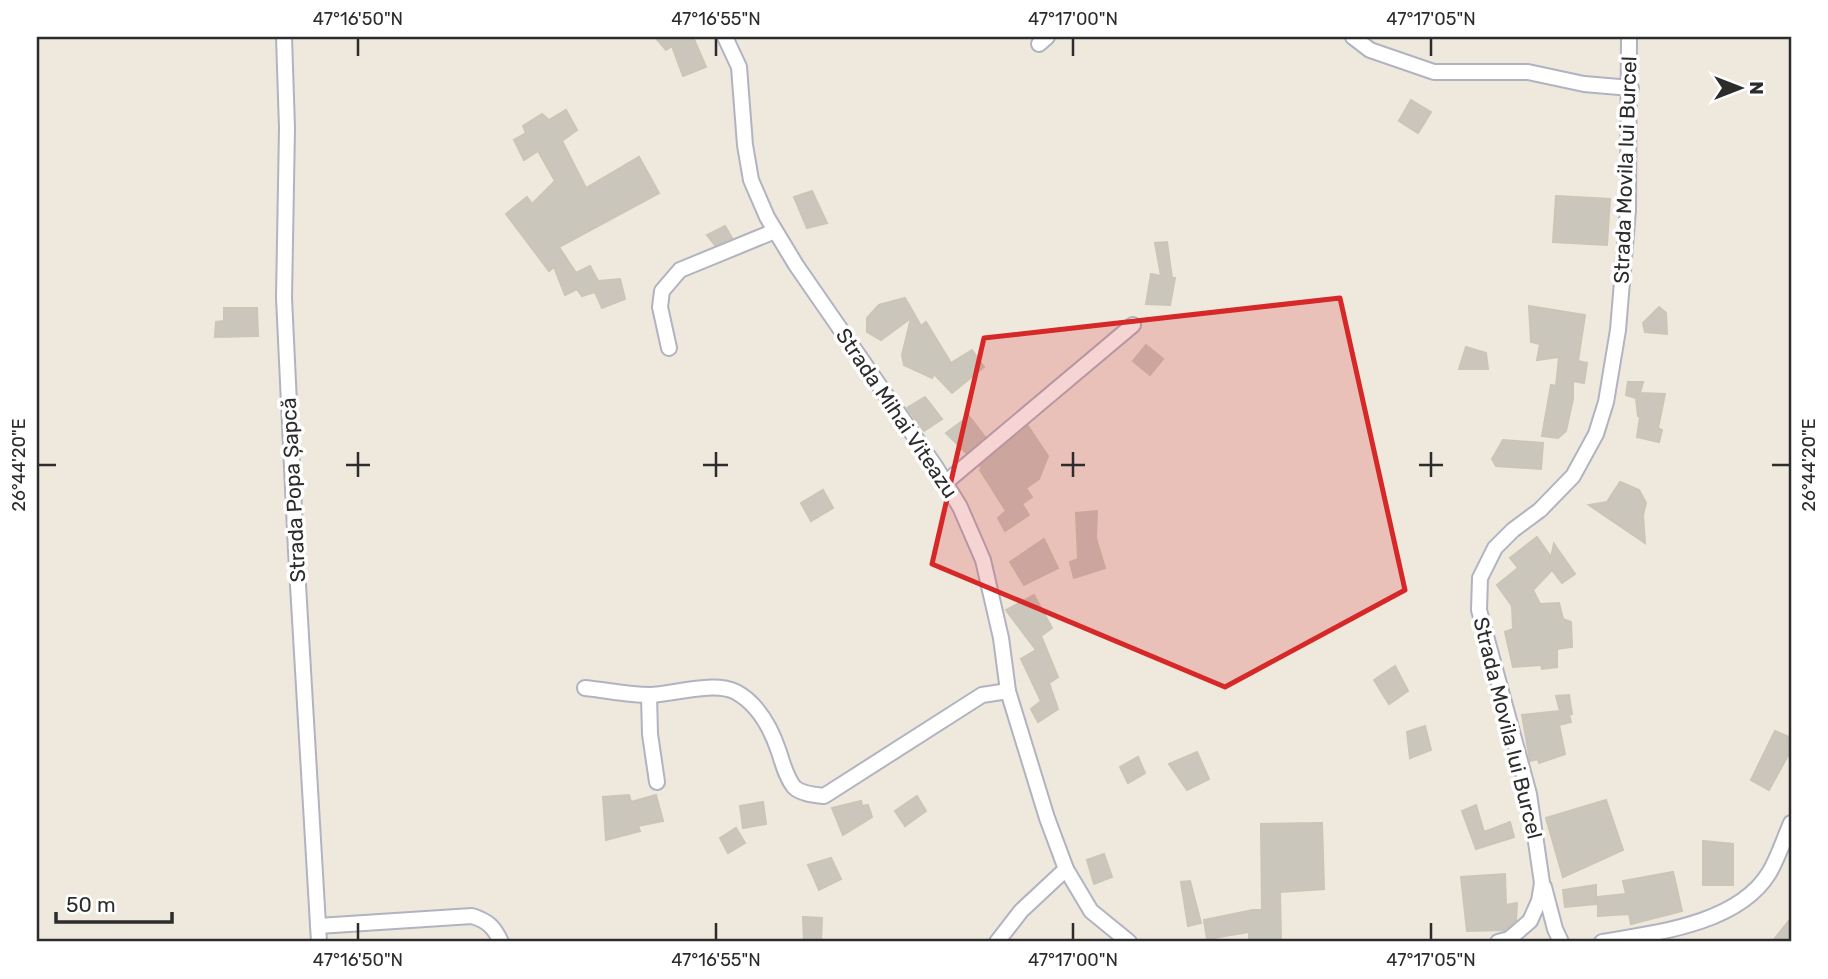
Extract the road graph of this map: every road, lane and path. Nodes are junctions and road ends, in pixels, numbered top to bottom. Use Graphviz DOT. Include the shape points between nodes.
graph roads {
  1 [pos="284,37"];
  2 [pos="725,37"];
  3 [pos="1353,37"];
  4 [pos="1629,37"];
  5 [pos="1631,88"];
  6 [pos="775,231"];
  7 [pos="1133,325"];
  8 [pos="669,348"];
  9 [pos="945,482"];
  10 [pos="585,688"];
  11 [pos="1008,691"];
  12 [pos="649,695"];
  13 [pos="657,782"];
  14 [pos="1791,823"];
  15 [pos="1066,869"];
  16 [pos="1542,883"];
  17 [pos="318,926"];
  18 [pos="319,942"];
  19 [pos="501,942"];
  20 [pos="997,942"];
  21 [pos="1129,942"];
  22 [pos="1498,942"];
  23 [pos="1561,942"];
  24 [pos="1602,942"];
  1 -- 17 [label="street, Strada Popa Șapcă" via="284,298"];
  2 -- 6 [label="street, Strada Mihai Viteazu" via="738,67 751,180"];
  3 -- 5 [label="street" via="1370,50 1434,72 1528,72"];
  4 -- 5 [label="street, Strada Movila lui Burcel"];
  5 -- 16 [label="street, Strada Movila lui Burcel" via="1628,210 1618,330 1606,402 1596,434 1573,475 1495,548 1480,578 1479,610 1529,794"];
  6 -- 8 [label="street" via="680,270 662,291 660,307"];
  6 -- 9 [label="street, Strada Mihai Viteazu"];
  7 -- 9 [label="street"];
  9 -- 11 [label="street, Strada Mihai Viteazu" via="983,560"];
  10 -- 12 [label="street"];
  11 -- 12 [label="street" via="982,695 824,796 796,789 765,720 750,701 732,690"];
  11 -- 15 [label="street, Strada Mihai Viteazu"];
  12 -- 13 [label="street"];
  14 -- 24 [label="street" via="1769,873 1740,901 1674,930"];
  15 -- 20 [label="street" via="1021,911"];
  15 -- 21 [label="street, Strada Mihai Viteazu" via="1091,911"];
  16 -- 22 [label="street, Strada Movila lui Burcel" via="1530,921 1509,939"];
  16 -- 23 [label="street"];
  17 -- 18 [label="street, Strada Popa Șapcă"];
  17 -- 19 [label="street" via="472,916 494,927"];
}
